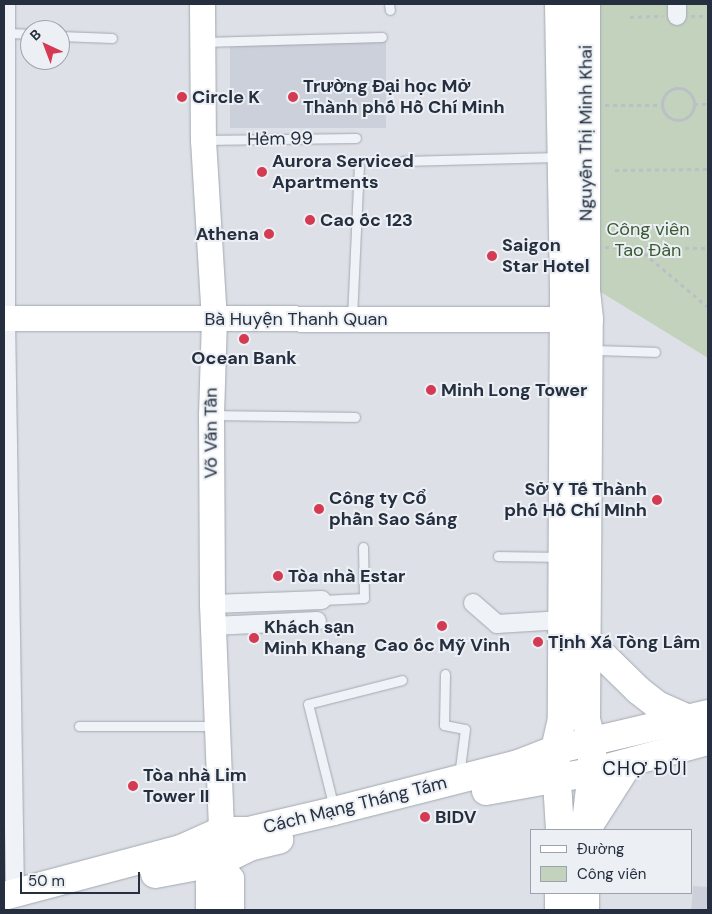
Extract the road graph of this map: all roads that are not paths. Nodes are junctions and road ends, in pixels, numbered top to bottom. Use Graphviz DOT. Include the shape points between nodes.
graph roads {
  1 [pos="6,4"];
  2 [pos="202,4"];
  3 [pos="559,4"];
  4 [pos="586,4"];
  5 [pos="6,34"];
  6 [pos="20,34"];
  7 [pos="70,36"];
  8 [pos="382,37"];
  9 [pos="112,38"];
  10 [pos="202,42"];
  11 [pos="356,138"];
  12 [pos="203,140"];
  13 [pos="561,157"];
  14 [pos="403,161"];
  15 [pos="359,166"];
  16 [pos="5,318"];
  17 [pos="214,318"];
  18 [pos="352,318"];
  19 [pos="576,319"];
  20 [pos="589,350"];
  21 [pos="655,352"];
  22 [pos="210,415"];
  23 [pos="355,416"];
  24 [pos="362,547"];
  25 [pos="498,556"];
  26 [pos="562,557"];
  27 [pos="322,600"];
  28 [pos="473,603"];
  29 [pos="213,615"];
  30 [pos="562,620"];
  31 [pos="317,621"];
  32 [pos="586,639"];
  33 [pos="445,674"];
  34 [pos="402,680"];
  35 [pos="698,716"];
  36 [pos="79,726"];
  37 [pos="218,726"];
  38 [pos="708,741"];
  39 [pos="592,742"];
  40 [pos="555,750"];
  41 [pos="629,762"];
  42 [pos="592,772"];
  43 [pos="459,779"];
  44 [pos="556,780"];
  45 [pos="334,811"];
  46 [pos="560,829"];
  47 [pos="586,829"];
  48 [pos="587,829"];
  49 [pos="221,831"];
  50 [pos="219,862"];
  51 [pos="559,894"];
  52 [pos="585,894"];
  53 [pos="11,902"];
  54 [pos="208,910"];
  55 [pos="231,910"];
  56 [pos="559,910"];
  57 [pos="585,910"];
  1 -- 5 [label="street"];
  2 -- 10 [label="main road, Võ Văn Tần"];
  3 -- 13 [label="main road, Nguyễn Thị Minh Khai"];
  4 -- 19 [label="main road, Nguyễn Thị Minh Khai" via="586,288"];
  5 -- 6 [label="lane"];
  5 -- 16 [label="street"];
  7 -- 9 [label="lane"];
  8 -- 10 [label="lane"];
  10 -- 12 [label="main road, Võ Văn Tần"];
  11 -- 12 [label="lane, Hẻm 99"];
  12 -- 17 [label="main road, Võ Văn Tần"];
  13 -- 14 [label="lane"];
  13 -- 19 [label="main road, Nguyễn Thị Minh Khai"];
  15 -- 18 [label="lane"];
  16 -- 17 [label="main road, Bà Huyện Thanh Quan"];
  16 -- 53 [label="street"];
  17 -- 18 [label="main road, Bà Huyện Thanh Quan"];
  17 -- 22 [label="main road, Võ Văn Tần"];
  18 -- 19 [label="main road, Bà Huyện Thanh Quan"];
  19 -- 20 [label="main road, Nguyễn Thị Minh Khai"];
  19 -- 26 [label="main road, Nguyễn Thị Minh Khai"];
  20 -- 21 [label="lane"];
  20 -- 32 [label="main road, Nguyễn Thị Minh Khai"];
  22 -- 23 [label="lane"];
  22 -- 29 [label="main road, Võ Văn Tần"];
  24 -- 27 [label="lane" via="364,598"];
  25 -- 26 [label="lane"];
  26 -- 30 [label="main road, Nguyễn Thị Minh Khai"];
  27 -- 29 [label="street"];
  28 -- 30 [label="street" via="497,624"];
  29 -- 31 [label="street"];
  29 -- 37 [label="main road, Võ Văn Tần"];
  30 -- 40 [label="main road, Nguyễn Thị Minh Khai" via="562,719"];
  32 -- 35 [label="main road" via="657,705"];
  32 -- 39 [label="main road, Nguyễn Thị Minh Khai" via="586,719"];
  33 -- 43 [label="lane" via="444,725 465,730"];
  34 -- 45 [label="lane" via="308,704"];
  35 -- 39 [label="main road, Cách Mạng Tháng Tám"];
  36 -- 37 [label="lane"];
  37 -- 49 [label="main road, Võ Văn Tần"];
  38 -- 41 [label="main road, Cách Mạng Tháng Tám"];
  39 -- 40 [label="main road, Cách Mạng Tháng Tám"];
  39 -- 42 [label="main road, Nguyễn Thị Minh Khai"];
  40 -- 43 [label="main road, Cách Mạng Tháng Tám" via="518,764"];
  40 -- 44 [label="main road, Nguyễn Thị Minh Khai"];
  41 -- 42 [label="main road, Cách Mạng Tháng Tám"];
  41 -- 48 [label="main road"];
  42 -- 44 [label="main road, Cách Mạng Tháng Tám"];
  42 -- 47 [label="main road, Nguyễn Thị Minh Khai"];
  43 -- 45 [label="main road, Cách Mạng Tháng Tám"];
  44 -- 46 [label="main road, Nguyễn Thị Minh Khai"];
  44 -- 50 [label="main road, Cách Mạng Tháng Tám" via="521,783 252,846"];
  45 -- 49 [label="main road, Cách Mạng Tháng Tám" via="250,830"];
  49 -- 50 [label="main road, Võ Văn Tần"];
  49 -- 53 [label="main road, Cách Mạng Tháng Tám" via="181,849"];
  50 -- 53 [label="main road, Cách Mạng Tháng Tám"];
  50 -- 54 [label="main road, Võ Văn Tần" via="208,883"];
  50 -- 55 [label="main road" via="231,878"];
  51 -- 56 [label="main road"];
  52 -- 57 [label="main road"];
}
